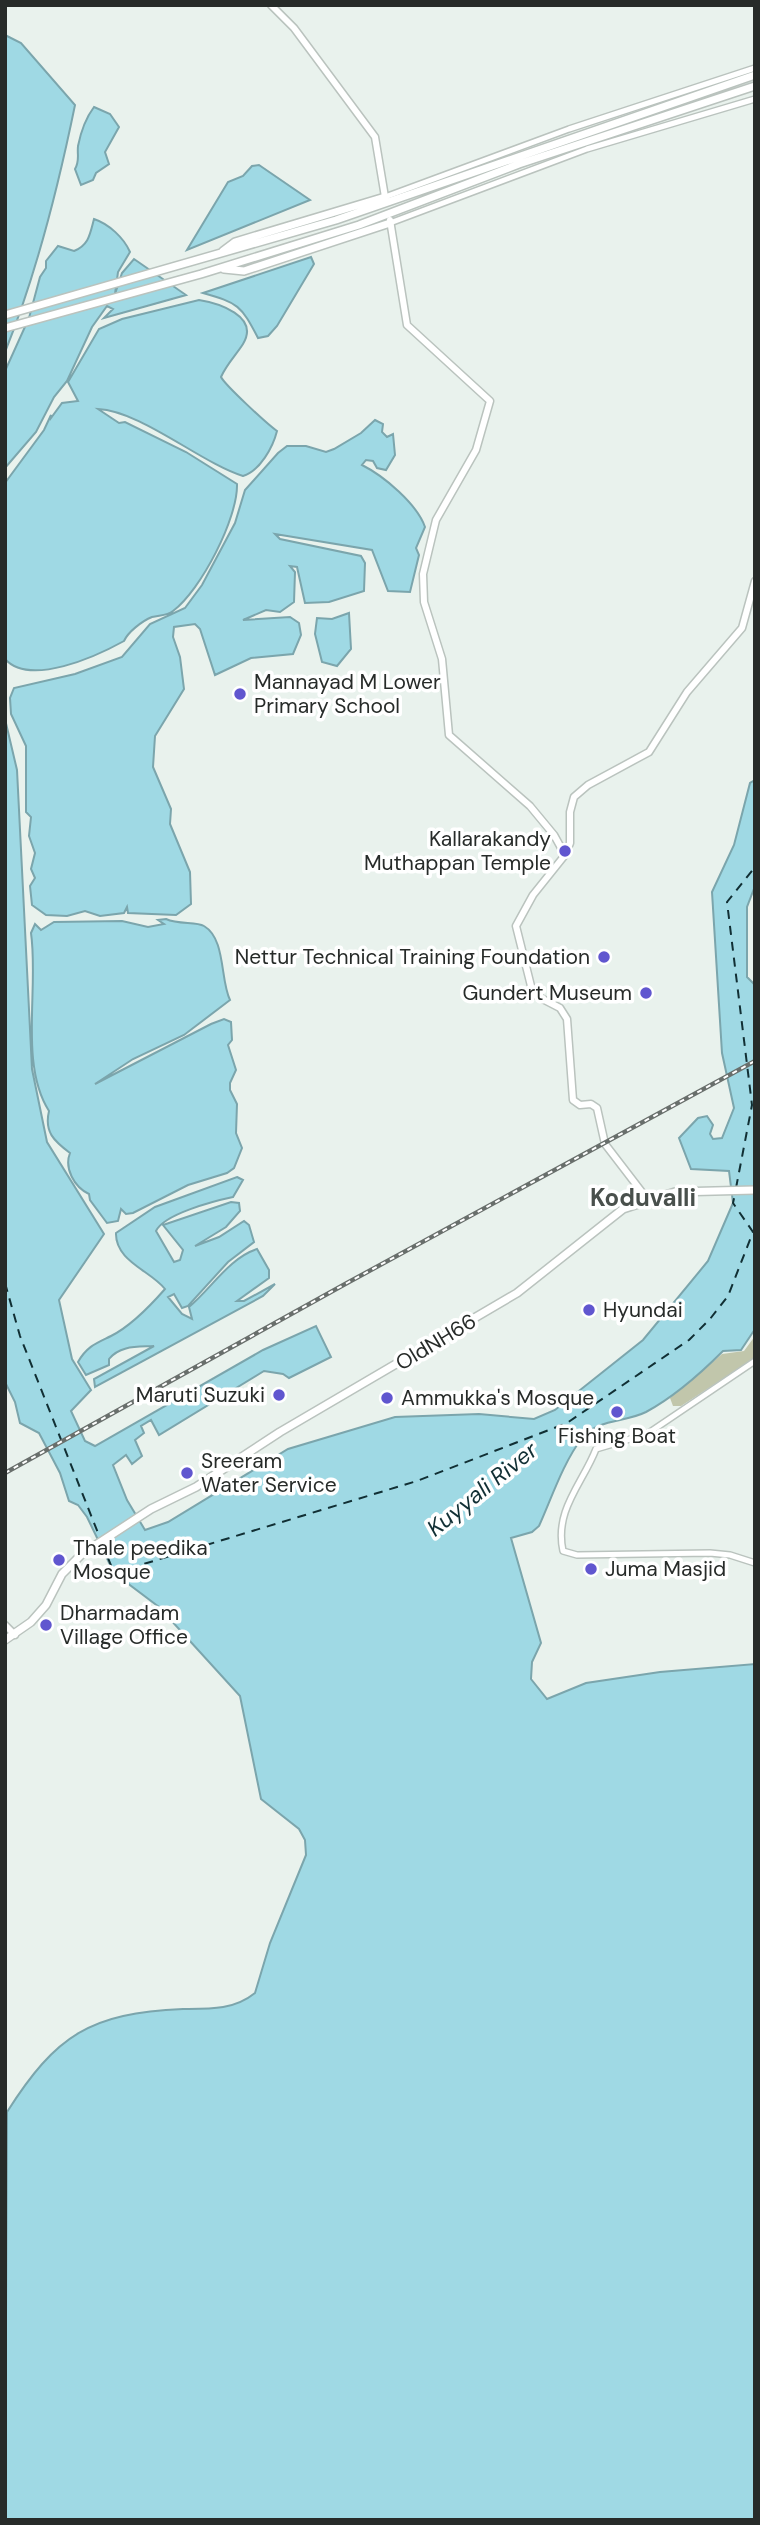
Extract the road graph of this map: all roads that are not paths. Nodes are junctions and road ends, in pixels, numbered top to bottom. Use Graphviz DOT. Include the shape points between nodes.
graph roads {
  1 [pos="271,5"];
  2 [pos="755,68"];
  3 [pos="755,75"];
  4 [pos="755,86"];
  5 [pos="755,99"];
  6 [pos="385,197"];
  7 [pos="390,221"];
  8 [pos="217,255"];
  9 [pos="219,268"];
  10 [pos="5,315"];
  11 [pos="5,328"];
  12 [pos="755,580"];
  13 [pos="565,855"];
  14 [pos="755,1190"];
  15 [pos="648,1200"];
  16 [pos="755,1361"];
  17 [pos="755,1563"];
  18 [pos="5,1625"];
  19 [pos="15,1635"];
  20 [pos="5,1640"];
  1 -- 6 [label="main road" via="294,28 375,137"];
  2 -- 6 [label="street" via="569,129"];
  3 -- 8 [label="main road" via="347,216"];
  4 -- 9 [label="main road" via="519,164 359,225"];
  5 -- 7 [label="street" via="587,149"];
  6 -- 8 [label="main road" via="235,242"];
  7 -- 9 [label="main road" via="244,271"];
  7 -- 13 [label="main road" via="407,325 490,401 476,450 436,520 423,574 424,602 442,659 446,727 456,742 530,807"];
  8 -- 10 [label="main road"];
  9 -- 11 [label="main road"];
  12 -- 13 [label="main road" via="742,628 687,692 651,749 574,797"];
  13 -- 15 [label="main road" via="533,895 516,926 533,994 560,1008 567,1019 573,1100 597,1108 605,1144"];
  14 -- 15 [label="main road, OldNH66" via="675,1192"];
  15 -- 19 [label="main road, OldNH66" via="615,1215 517,1293 82,1554 62,1574 46,1605"];
  16 -- 17 [label="street" via="647,1434 596,1449 574,1487 560,1535 563,1551 577,1555 710,1553"];
  18 -- 19 [label="main road"];
  19 -- 20 [label="main road, OldNH66"];
}
